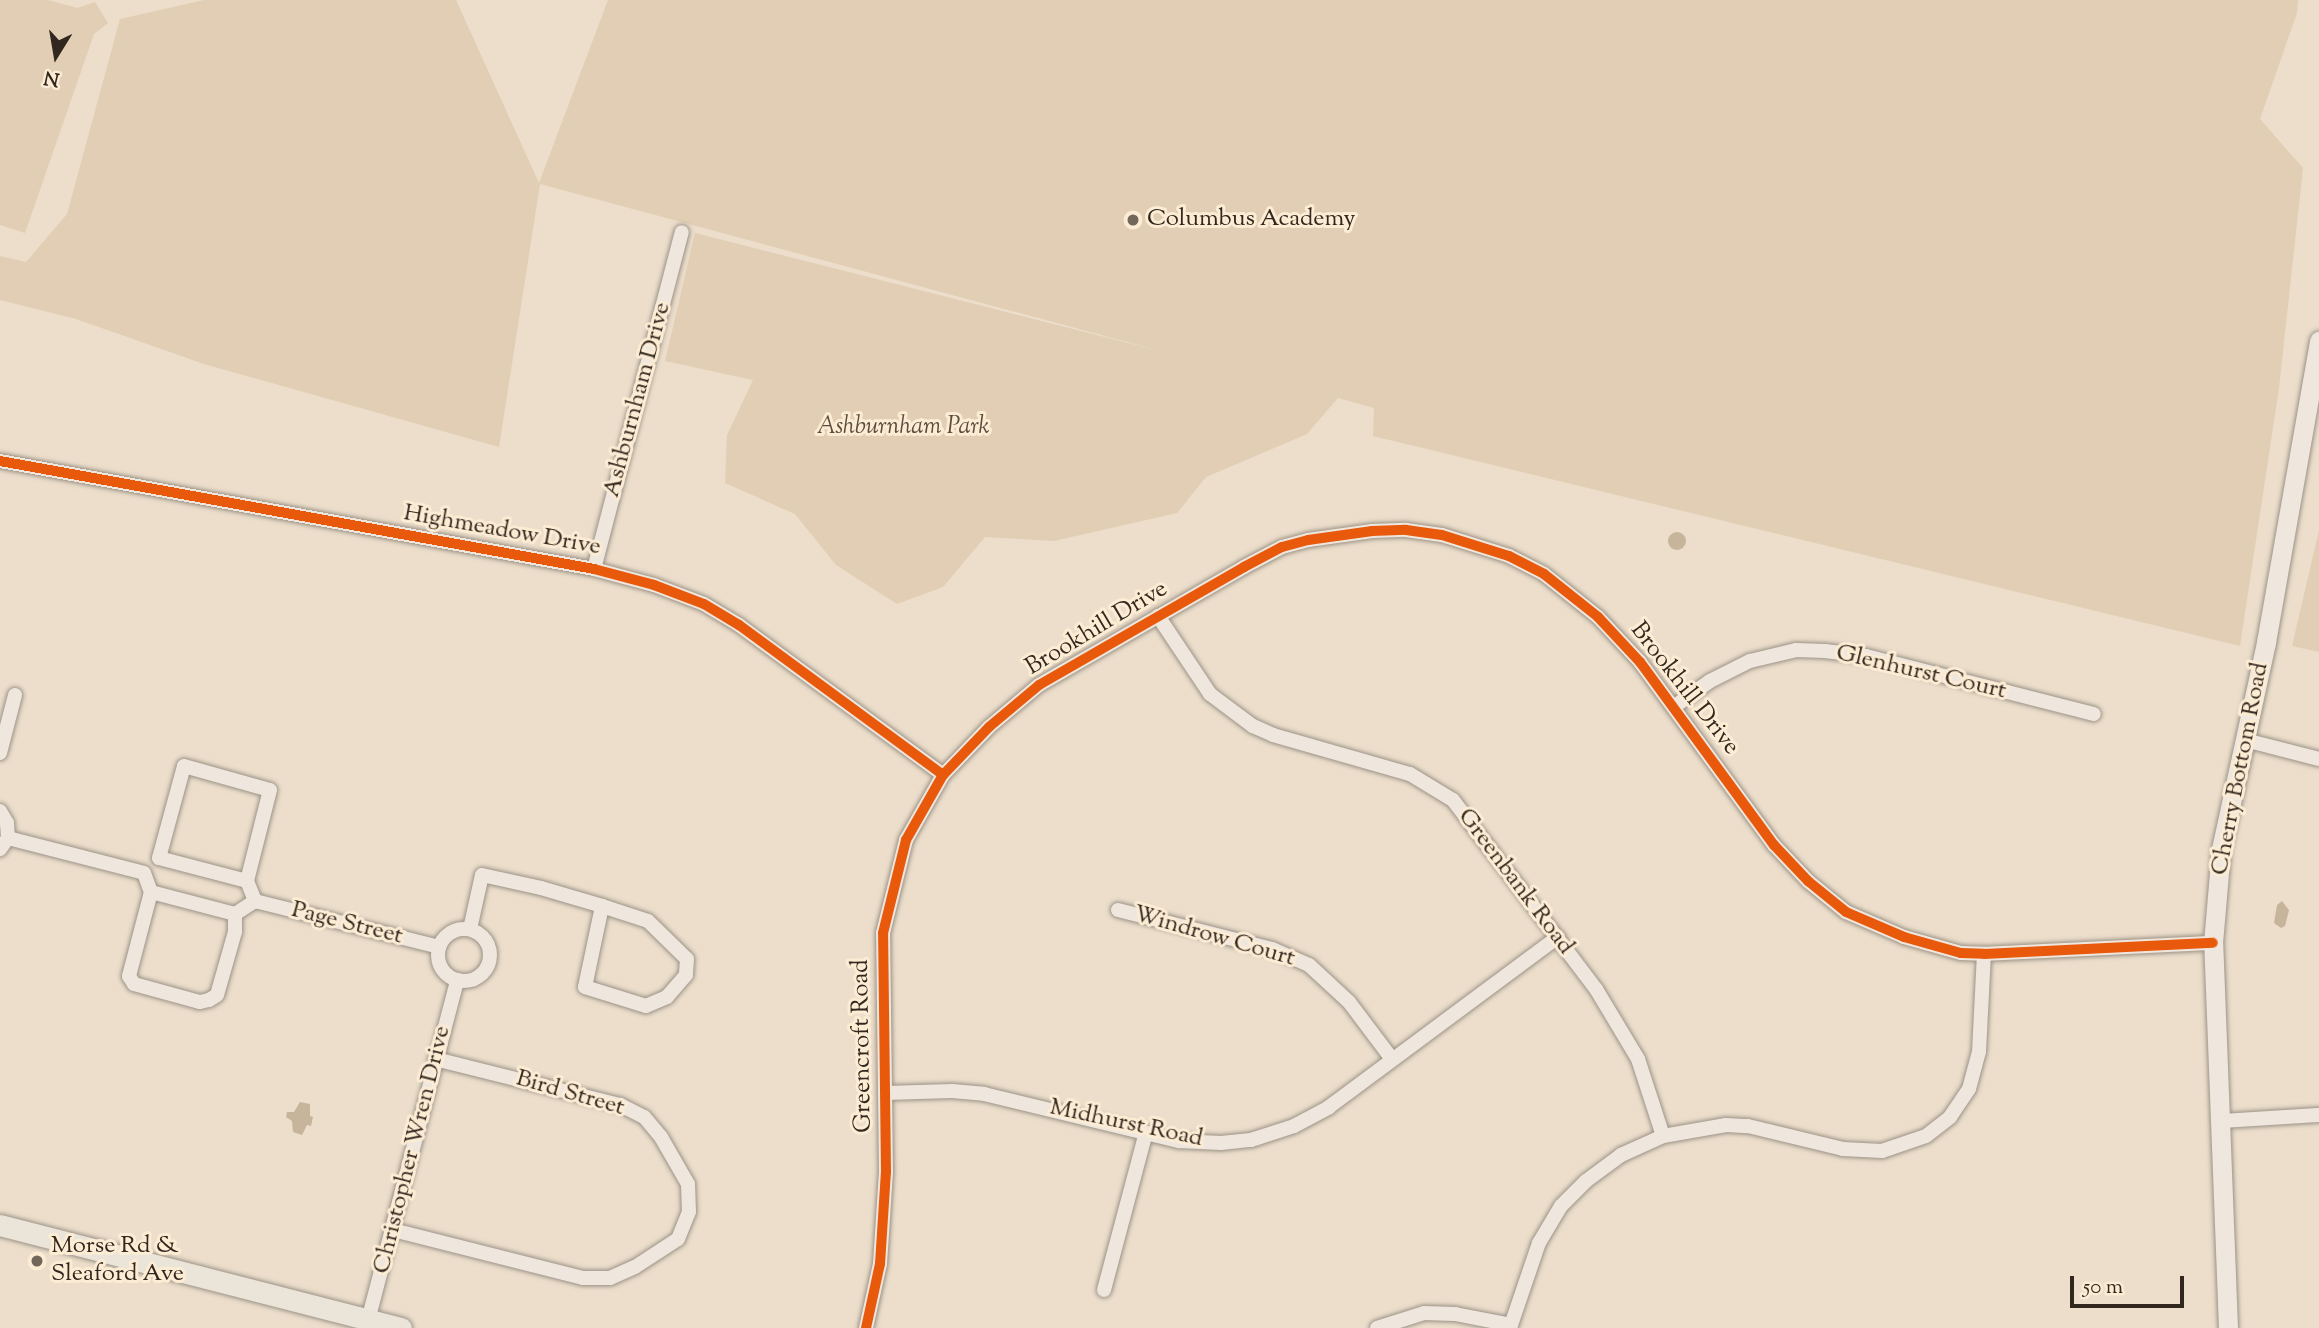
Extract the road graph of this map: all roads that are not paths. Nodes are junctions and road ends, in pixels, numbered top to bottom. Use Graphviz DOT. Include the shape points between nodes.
graph roads {
  1 [pos="682,232"];
  2 [pos="2319,341"];
  3 [pos="0,461"];
  4 [pos="594,569"];
  5 [pos="1158,616"];
  6 [pos="15,695"];
  7 [pos="1675,706"];
  8 [pos="2094,714"];
  9 [pos="2245,740"];
  10 [pos="0,753"];
  11 [pos="2319,759"];
  12 [pos="943,775"];
  13 [pos="0,811"];
  14 [pos="4,844"];
  15 [pos="159,858"];
  16 [pos="144,873"];
  17 [pos="247,880"];
  18 [pos="151,892"];
  19 [pos="255,901"];
  20 [pos="601,906"];
  21 [pos="1118,910"];
  22 [pos="235,914"];
  23 [pos="470,929"];
  24 [pos="1558,937"];
  25 [pos="2213,943"];
  26 [pos="439,947"];
  27 [pos="1984,954"];
  28 [pos="457,980"];
  29 [pos="436,1059"];
  30 [pos="1392,1059"];
  31 [pos="885,1093"];
  32 [pos="2319,1115"];
  33 [pos="2221,1121"];
  34 [pos="1146,1132"];
  35 [pos="1663,1136"];
  36 [pos="0,1225"];
  37 [pos="393,1230"];
  38 [pos="1104,1290"];
  39 [pos="367,1324"];
  40 [pos="1510,1327"];
  41 [pos="401,1328"];
  42 [pos="866,1328"];
  43 [pos="1377,1328"];
  44 [pos="2228,1328"];
  1 -- 4 [label="street, Ashburnham Drive"];
  2 -- 9 [label="main road, Cherry Bottom Road"];
  3 -- 4 [label="street, Highmeadow Drive"];
  4 -- 12 [label="street, Highmeadow Drive" via="682,595 725,617"];
  5 -- 7 [label="street, Brookhill Drive" via="1244,566 1295,543 1372,531 1442,535 1509,556 1565,590 1598,617"];
  5 -- 12 [label="street, Brookhill Drive" via="1039,685 989,727"];
  5 -- 24 [label="street, Greenbank Road" via="1210,694 1253,726 1410,774 1452,800"];
  6 -- 10 [label="street"];
  7 -- 8 [label="street, Glenhurst Court" via="1750,661 1796,650 1825,650 1866,656"];
  7 -- 27 [label="street, Brookhill Drive" via="1774,845 1846,912 1904,937 1961,953"];
  9 -- 11 [label="street"];
  9 -- 25 [label="main road, Cherry Bottom Road" via="2221,849"];
  12 -- 31 [label="street, Greencroft Road" via="906,840 883,933"];
  13 -- 14 [label="street" via="7,823"];
  14 -- 16 [label="street"];
  15 -- 16 [label="street"];
  15 -- 17 [label="street"];
  15 -- 17 [label="street" via="184,766 270,790"];
  16 -- 18 [label="street"];
  17 -- 19 [label="street"];
  18 -- 22 [label="street"];
  18 -- 22 [label="street" via="129,976 134,985 200,1002 217,995 235,932"];
  19 -- 22 [label="street"];
  19 -- 26 [label="street, Page Street"];
  20 -- 20 [label="street" via="648,921 687,959 686,975 667,997 646,1006 585,987"];
  20 -- 23 [label="street" via="482,875"];
  21 -- 30 [label="street, Windrow Court" via="1272,949 1309,965 1349,1002"];
  23 -- 26 [label="street" via="455,930"];
  23 -- 28 [label="street" via="489,945 490,962 473,980"];
  24 -- 30 [label="street, Midhurst Road"];
  24 -- 35 [label="street, Greenbank Road" via="1638,1059"];
  25 -- 27 [label="street, Brookhill Drive"];
  25 -- 33 [label="main road, Cherry Bottom Road"];
  26 -- 28 [label="street" via="443,971"];
  27 -- 35 [label="street" via="1979,1052 1969,1089 1950,1118 1926,1136 1882,1151 1858,1152 1748,1126 1703,1126"];
  28 -- 29 [label="street, Christopher Wren Drive"];
  29 -- 37 [label="street, Christopher Wren Drive"];
  29 -- 37 [label="street, Bird Street" via="620,1105 644,1116 688,1184 690,1212 678,1239 610,1278 583,1278"];
  30 -- 34 [label="street, Midhurst Road" via="1329,1107 1294,1126 1251,1140 1180,1141"];
  31 -- 34 [label="street, Midhurst Road" via="984,1094"];
  31 -- 42 [label="street, Greencroft Road" via="880,1264"];
  32 -- 33 [label="street"];
  33 -- 44 [label="main road, Cherry Bottom Road"];
  34 -- 38 [label="street"];
  35 -- 40 [label="street" via="1613,1159 1561,1206 1539,1243"];
  36 -- 39 [label="main road"];
  37 -- 39 [label="street, Christopher Wren Drive"];
  39 -- 41 [label="main road"];
  40 -- 43 [label="street" via="1455,1314 1424,1313"];
}
